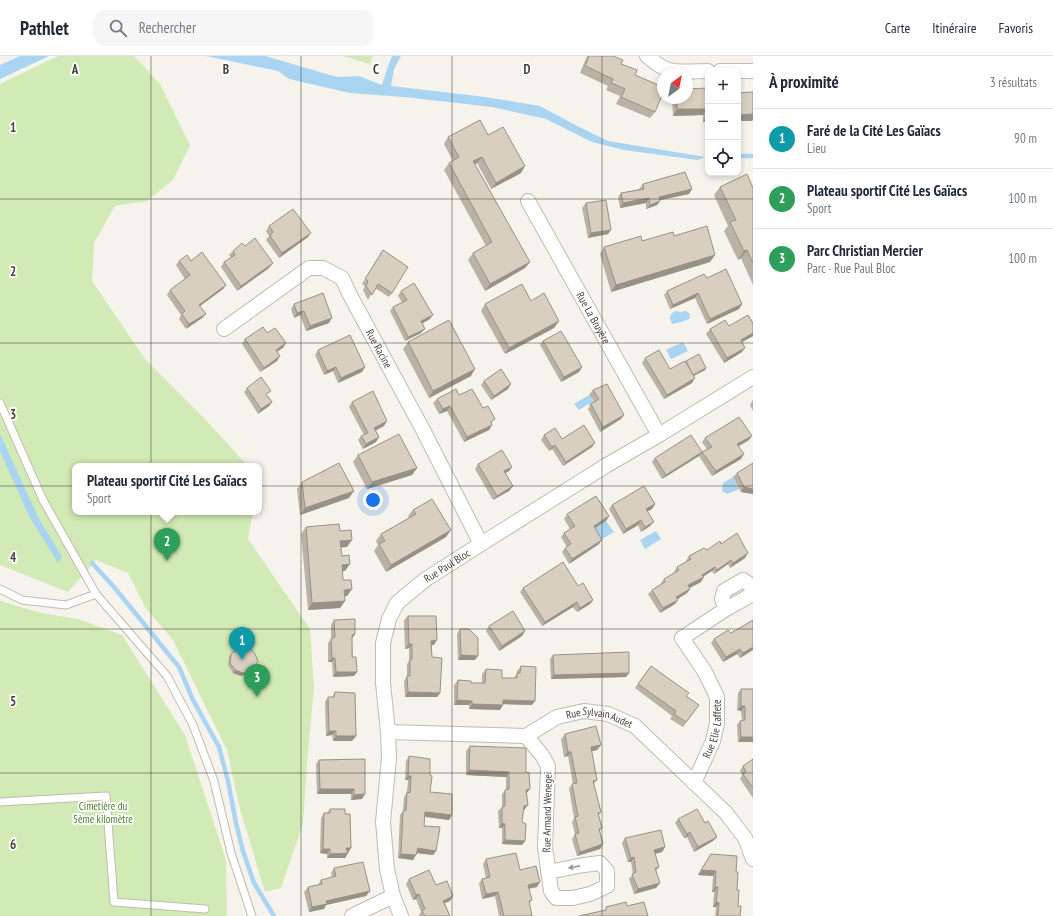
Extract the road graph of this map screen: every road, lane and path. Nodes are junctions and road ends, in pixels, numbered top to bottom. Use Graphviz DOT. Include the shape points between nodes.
graph roads {
  1 [pos="647,56"];
  2 [pos="705,71"];
  3 [pos="741,71"];
  4 [pos="753,71"];
  5 [pos="528,201"];
  6 [pos="224,329"];
  7 [pos="753,377"];
  8 [pos="0,403"];
  9 [pos="659,435"];
  10 [pos="481,544"];
  11 [pos="0,589"];
  12 [pos="96,594"];
  13 [pos="726,609"];
  14 [pos="388,732"];
  15 [pos="526,736"];
  16 [pos="694,783"];
  17 [pos="0,802"];
  18 [pos="753,859"];
  19 [pos="548,872"];
  20 [pos="393,896"];
  21 [pos="204,909"];
  22 [pos="252,916"];
  23 [pos="352,916"];
  24 [pos="401,916"];
  1 -- 2 [label="street" via="668,70"];
  3 -- 4 [label="street"];
  5 -- 9 [label="street, Rue La Bruyère"];
  6 -- 10 [label="street, Rue Racine" via="309,268 323,268 342,278"];
  7 -- 9 [label="street, Rue Paul Bloc"];
  8 -- 12 [label="lane" via="43,500"];
  9 -- 10 [label="street, Rue Paul Bloc"];
  10 -- 14 [label="street, Rue Paul Bloc" via="426,579 397,603 389,618 383,644 383,683"];
  11 -- 12 [label="lane" via="22,600 66,606"];
  12 -- 22 [label="lane" via="167,676 192,725 214,781 231,853"];
  13 -- 16 [label="street, Rue Elie Laffete" via="682,638 705,672 717,697 717,723 713,741"];
  14 -- 15 [label="street"];
  14 -- 20 [label="street, Rue Paul Bloc" via="389,758 383,822 387,869"];
  15 -- 16 [label="street, Rue Sylvain Audet" via="556,717 584,711 608,714 635,726"];
  15 -- 19 [label="street, Rue Armand Wenegei" via="548,766 545,847"];
  16 -- 18 [label="street, Rue Sylvain Audet" via="726,813 745,838"];
  17 -- 21 [label="lane" via="106,796 114,902"];
  20 -- 23 [label="street"];
  20 -- 24 [label="street, Rue Paul Bloc"];
}
